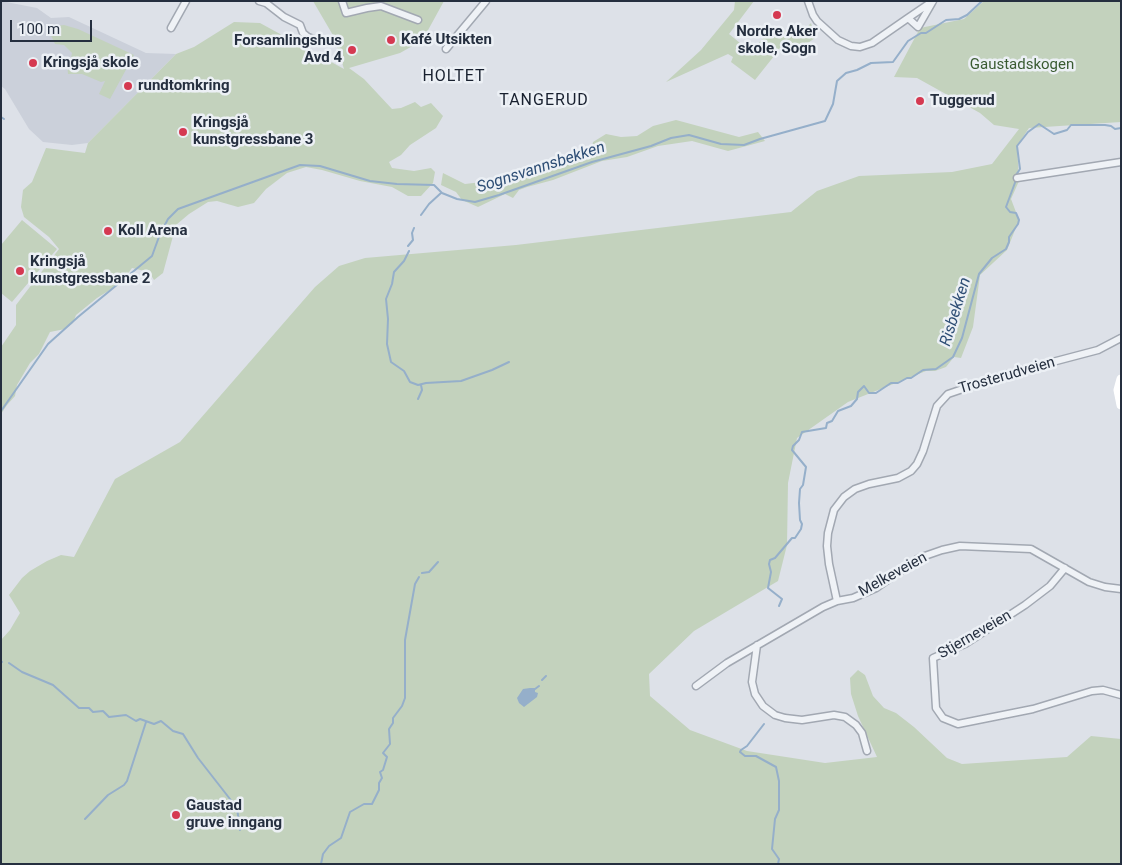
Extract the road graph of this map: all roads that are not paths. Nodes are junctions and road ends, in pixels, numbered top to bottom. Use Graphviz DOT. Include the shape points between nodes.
graph roads {
  1 [pos="186,1"];
  2 [pos="259,1"];
  3 [pos="342,1"];
  4 [pos="486,1"];
  5 [pos="808,1"];
  6 [pos="933,1"];
  7 [pos="366,4"];
  8 [pos="908,18"];
  9 [pos="418,20"];
  10 [pos="171,28"];
  11 [pos="313,38"];
  12 [pos="446,48"];
  13 [pos="1121,162"];
  14 [pos="1017,178"];
  15 [pos="1121,338"];
  16 [pos="1121,379"];
  17 [pos="1121,405"];
  18 [pos="1065,568"];
  19 [pos="1121,589"];
  20 [pos="837,601"];
  21 [pos="757,645"];
  22 [pos="696,686"];
  23 [pos="1121,695"];
  24 [pos="867,751"];
  1 -- 10 [label="street"];
  2 -- 11 [label="street" via="300,25 303,33"];
  3 -- 7 [label="street" via="346,13"];
  4 -- 12 [label="street"];
  5 -- 8 [label="street" via="817,21 838,40 851,46 872,43"];
  6 -- 8 [label="street"];
  6 -- 8 [label="street" via="918,27"];
  7 -- 9 [label="street"];
  13 -- 14 [label="street"];
  15 -- 20 [label="street, Trosterudveien" via="1098,350 1007,374 948,394 937,406 923,451 911,471 898,478 854,489 834,510 827,546"];
  16 -- 17 [label="street" via="1118,390"];
  18 -- 19 [label="street, Melkeveien" via="1089,582"];
  18 -- 20 [label="street, Melkeveien" via="1031,549 960,546 919,558 876,588"];
  18 -- 23 [label="street, Stjerneveien" via="1050,586 1025,605 965,644 933,658 936,708 943,718 958,724 1033,709 1092,690"];
  20 -- 21 [label="street, Melkeveien"];
  21 -- 22 [label="street, Melkeveien"];
  21 -- 24 [label="street" via="752,682 763,706 785,718 845,717 862,733"];
}
